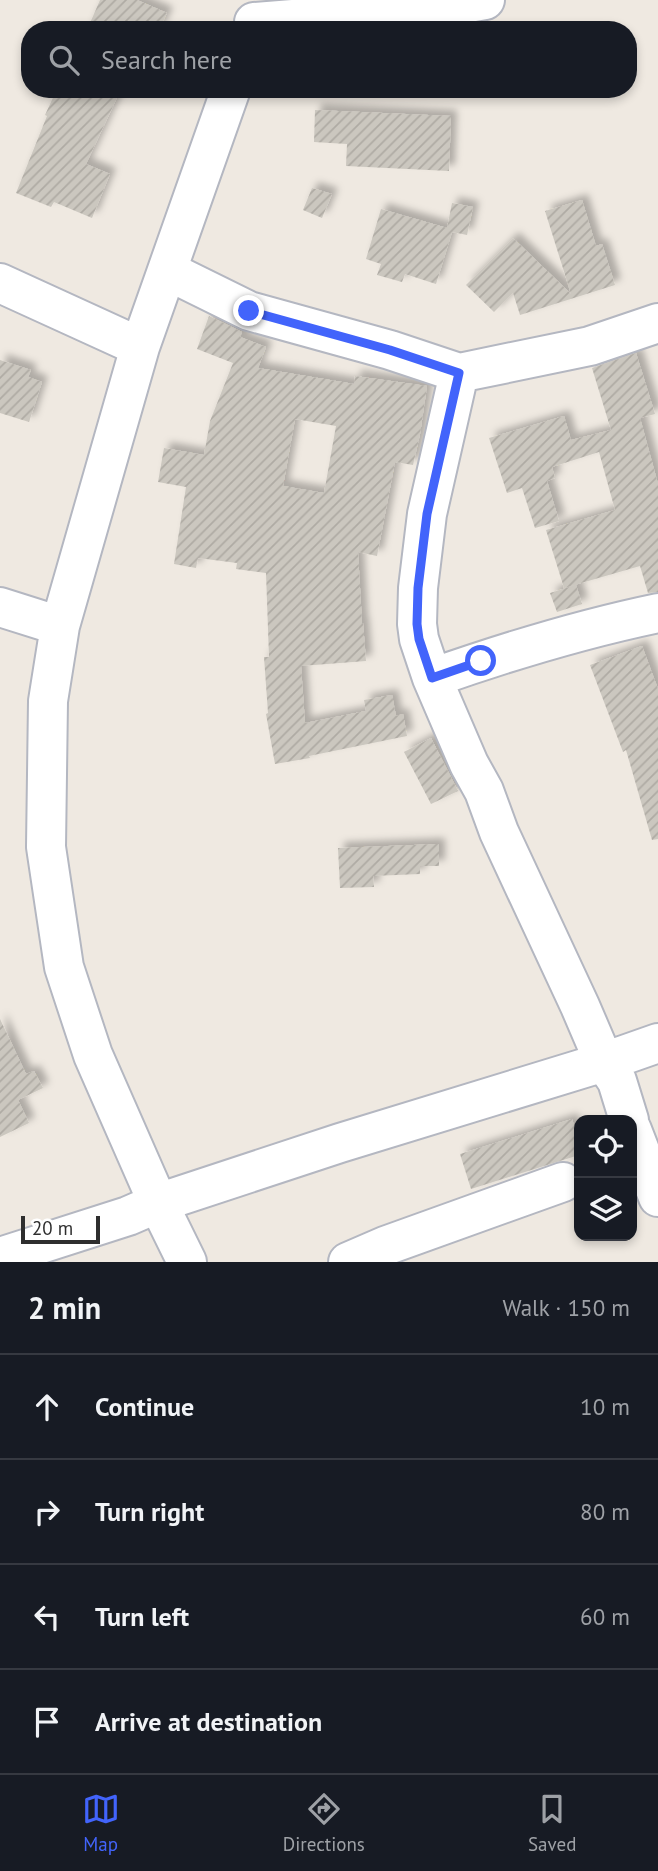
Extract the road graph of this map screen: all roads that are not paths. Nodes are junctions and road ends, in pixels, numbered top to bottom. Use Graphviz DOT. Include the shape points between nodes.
graph roads {
  1 [pos="485,0"];
  2 [pos="257,17"];
  3 [pos="228,98"];
  4 [pos="167,271"];
  5 [pos="0,283"];
  6 [pos="658,323"];
  7 [pos="140,346"];
  8 [pos="459,373"];
  9 [pos="0,607"];
  10 [pos="658,613"];
  11 [pos="60,626"];
  12 [pos="432,678"];
  13 [pos="658,1043"];
  14 [pos="604,1062"];
  15 [pos="627,1115"];
  16 [pos="637,1143"];
  17 [pos="563,1182"];
  18 [pos="658,1197"];
  19 [pos="158,1203"];
  20 [pos="0,1257"];
  21 [pos="187,1262"];
  22 [pos="348,1262"];
  1 -- 2 [label="street" via="432,9"];
  3 -- 4 [label="street"];
  4 -- 7 [label="street"];
  4 -- 8 [label="street" via="249,311"];
  5 -- 7 [label="street"];
  6 -- 8 [label="street" via="590,346"];
  7 -- 11 [label="street"];
  8 -- 12 [label="street" via="427,514 418,588 419,639"];
  9 -- 11 [label="street"];
  10 -- 12 [label="street"];
  11 -- 19 [label="street" via="48,701 46,847 64,967 93,1055"];
  12 -- 14 [label="street"];
  13 -- 14 [label="street"];
  14 -- 15 [label="street" via="617,1081"];
  14 -- 19 [label="street"];
  16 -- 18 [label="street"];
  17 -- 22 [label="street"];
  19 -- 20 [label="street"];
  19 -- 21 [label="street"];
}
